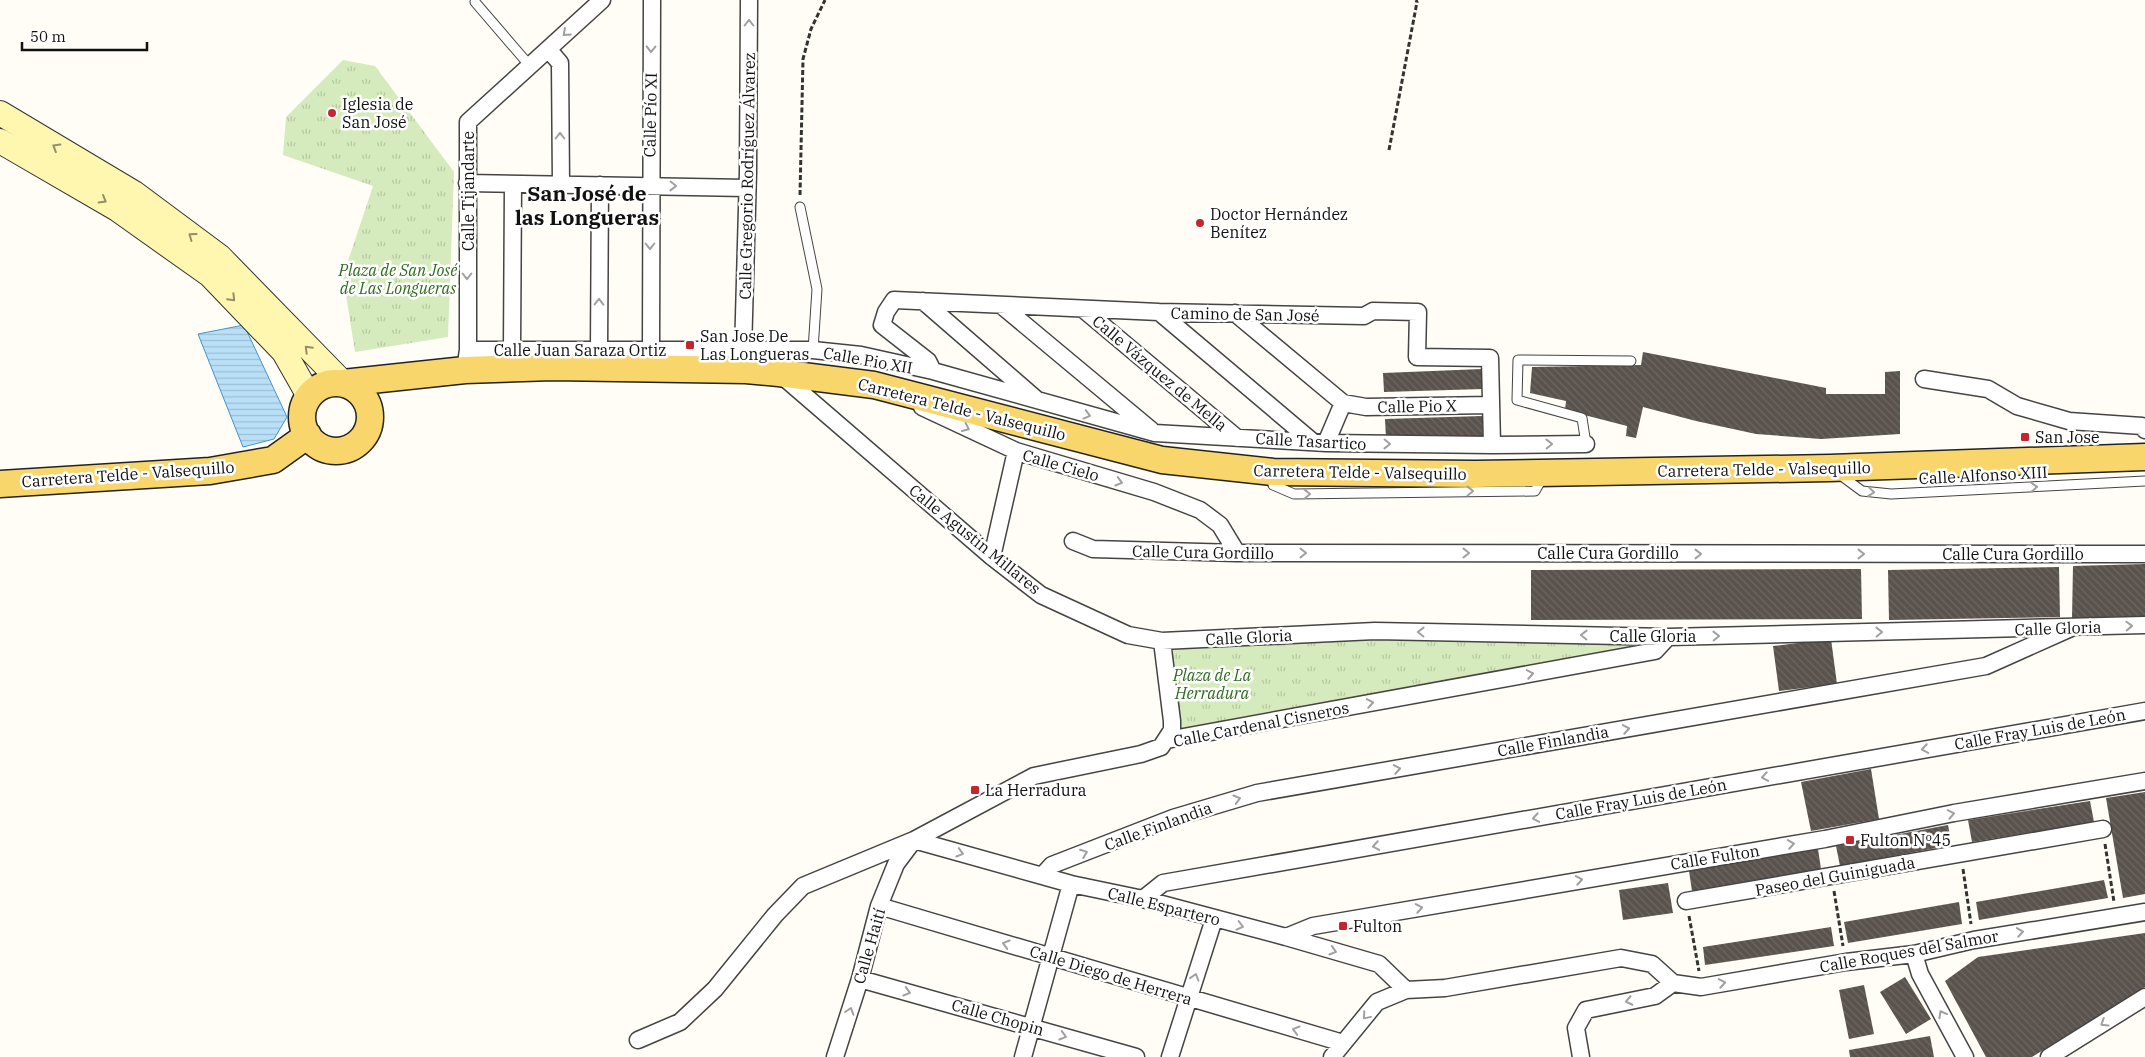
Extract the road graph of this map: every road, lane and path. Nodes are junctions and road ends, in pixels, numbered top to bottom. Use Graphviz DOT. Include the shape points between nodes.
graph roads {
  1 [pos="602,0"];
  2 [pos="652,0"];
  3 [pos="749,0"];
  4 [pos="825,0"];
  5 [pos="1416,0"];
  6 [pos="474,2"];
  7 [pos="548,49"];
  8 [pos="530,66"];
  9 [pos="0,113"];
  10 [pos="0,140"];
  11 [pos="1389,150"];
  12 [pos="467,183"];
  13 [pos="513,184"];
  14 [pos="561,185"];
  15 [pos="600,185"];
  16 [pos="650,186"];
  17 [pos="747,188"];
  18 [pos="800,207"];
  19 [pos="924,301"];
  20 [pos="1002,305"];
  21 [pos="1083,309"];
  22 [pos="1159,312"];
  23 [pos="1235,314"];
  24 [pos="882,325"];
  25 [pos="512,349"];
  26 [pos="651,350"];
  27 [pos="813,350"];
  28 [pos="599,351"];
  29 [pos="466,360"];
  30 [pos="744,361"];
  31 [pos="1631,361"];
  32 [pos="933,371"];
  33 [pos="779,373"];
  34 [pos="1924,379"];
  35 [pos="343,383"];
  36 [pos="874,385"];
  37 [pos="309,396"];
  38 [pos="1040,402"];
  39 [pos="1343,403"];
  40 [pos="1491,405"];
  41 [pos="370,410"];
  42 [pos="2145,430"];
  43 [pos="1155,434"];
  44 [pos="308,435"];
  45 [pos="1237,438"];
  46 [pos="1319,442"];
  47 [pos="1586,444"];
  48 [pos="1492,445"];
  49 [pos="1016,451"];
  50 [pos="2145,457"];
  51 [pos="1830,468"];
  52 [pos="2145,482"];
  53 [pos="0,484"];
  54 [pos="1072,541"];
  55 [pos="1237,553"];
  56 [pos="2145,554"];
  57 [pos="992,557"];
  58 [pos="2145,625"];
  59 [pos="2071,628"];
  60 [pos="1668,637"];
  61 [pos="1162,641"];
  62 [pos="2145,710"];
  63 [pos="1167,740"];
  64 [pos="2145,780"];
  65 [pos="2102,829"];
  66 [pos="914,840"];
  67 [pos="1960,854"];
  68 [pos="1042,876"];
  69 [pos="1832,877"];
  70 [pos="1071,884"];
  71 [pos="1143,899"];
  72 [pos="1686,900"];
  73 [pos="879,906"];
  74 [pos="2145,912"];
  75 [pos="2116,917"];
  76 [pos="1214,919"];
  77 [pos="1286,937"];
  78 [pos="1974,940"];
  79 [pos="1914,954"];
  80 [pos="1050,956"];
  81 [pos="1846,962"];
  82 [pos="860,978"];
  83 [pos="1673,983"];
  84 [pos="1701,987"];
  85 [pos="1406,990"];
  86 [pos="2145,997"];
  87 [pos="1189,999"];
  88 [pos="1032,1026"];
  89 [pos="638,1040"];
  90 [pos="1343,1043"];
  91 [pos="835,1057"];
  92 [pos="1023,1057"];
  93 [pos="1136,1057"];
  94 [pos="1170,1057"];
  95 [pos="1332,1057"];
  96 [pos="1580,1057"];
  97 [pos="1965,1057"];
  98 [pos="2048,1057"];
  1 -- 7 [label="street, one-way"];
  2 -- 16 [label="street, Calle Pío XI, one-way"];
  17 -- 3 [label="street, Calle Gregorio Rodríguez Álvarez, one-way"];
  4 -- 18 [label="path" via="811,29 803,59"];
  5 -- 11 [label="path"];
  6 -- 8 [label="lane"];
  7 -- 8 [label="street"];
  14 -- 7 [label="street, one-way" via="560,64"];
  8 -- 12 [label="street, Calle Tijandarte" via="468,122"];
  35 -- 9 [label="street, one-way" via="220,257 134,193"];
  10 -- 37 [label="street, one-way" via="117,209 210,275 284,352"];
  12 -- 13 [label="street"];
  12 -- 29 [label="street, Calle Tijandarte, one-way"];
  13 -- 14 [label="street"];
  13 -- 25 [label="street"];
  14 -- 15 [label="street"];
  15 -- 16 [label="street"];
  28 -- 15 [label="street, one-way"];
  16 -- 17 [label="street, one-way"];
  16 -- 26 [label="street, Calle Pío XI, one-way"];
  17 -- 30 [label="street, Calle Gregorio Rodríguez Álvarez"];
  18 -- 27 [label="lane" via="817,289"];
  19 -- 20 [label="street, Camino de San José"];
  19 -- 24 [label="street, Camino de San José" via="894,300"];
  19 -- 38 [label="street"];
  20 -- 21 [label="street, Camino de San José"];
  20 -- 43 [label="street"];
  21 -- 22 [label="street, Camino de San José"];
  21 -- 45 [label="street, Calle Vázquez de Mella"];
  22 -- 23 [label="street, Camino de San José"];
  22 -- 46 [label="street"];
  23 -- 39 [label="street"];
  23 -- 40 [label="street, Camino de San José" via="1364,316 1373,311 1418,312 1417,357 1490,358"];
  24 -- 32 [label="street, Calle Pio XII" via="928,361"];
  25 -- 28 [label="street, Calle Juan Saraza Ortiz"];
  25 -- 29 [label="street, Calle Juan Saraza Ortiz"];
  26 -- 28 [label="street, Calle Juan Saraza Ortiz"];
  26 -- 30 [label="street, Calle Juan Saraza Ortiz"];
  27 -- 30 [label="street, Calle Pio XII"];
  27 -- 32 [label="street, Calle Pio XII" via="860,355"];
  29 -- 30 [label="main road, Carretera Telde - Valsequillo" via="552,367"];
  29 -- 35 [label="main road, Carretera Telde - Valsequillo"];
  29 -- 41 [label="main road, Carretera Telde - Valsequillo" via="400,390"];
  30 -- 33 [label="main road, Carretera Telde - Valsequillo"];
  31 -- 47 [label="lane" via="1518,360 1517,400 1582,418"];
  32 -- 38 [label="street, Calle Pio XII"];
  33 -- 36 [label="main road, Carretera Telde - Valsequillo"];
  33 -- 57 [label="street, Calle Agustín Millares"];
  34 -- 42 [label="street" via="1988,389 2017,406 2069,421 2142,426"];
  35 -- 37 [label="main road" via="317,388"];
  35 -- 41 [label="main road" via="363,396"];
  36 -- 49 [label="street, Calle Cielo, one-way"];
  36 -- 51 [label="main road, Carretera Telde - Valsequillo" via="1162,460 1273,472 1546,473"];
  37 -- 44 [label="main road" via="303,412 303,424"];
  38 -- 43 [label="street, Calle Tasartico, one-way"];
  39 -- 40 [label="street, Calle Pio X" via="1366,407"];
  39 -- 46 [label="street"];
  40 -- 48 [label="street, Camino de San José"];
  41 -- 44 [label="main road" via="366,433 351,447 328,449"];
  43 -- 45 [label="street, Calle Tasartico"];
  44 -- 53 [label="main road, Carretera Telde - Valsequillo" via="273,460 210,471"];
  45 -- 46 [label="street, Calle Tasartico"];
  46 -- 48 [label="street, Calle Tasartico, one-way"];
  48 -- 47 [label="street, Calle Tasartico, one-way"];
  49 -- 55 [label="street, Calle Cielo, one-way" via="1154,492 1200,510 1220,525"];
  49 -- 57 [label="street"];
  50 -- 51 [label="main road, Carretera Telde - Valsequillo"];
  51 -- 52 [label="lane, Calle Alfonso XIII, one-way" via="1862,491 1891,494"];
  54 -- 55 [label="street, Calle Cura Gordillo" via="1093,549"];
  55 -- 56 [label="street, Calle Cura Gordillo, one-way"];
  57 -- 61 [label="street, Calle Agustín Millares" via="1041,595 1128,636"];
  59 -- 58 [label="street, Calle Gloria, one-way"];
  60 -- 59 [label="street, Calle Gloria, one-way"];
  68 -- 59 [label="street, Calle Finlandia, one-way" via="1052,865 1173,818 1257,793 1986,666"];
  60 -- 61 [label="street, Calle Gloria, one-way" via="1375,631"];
  63 -- 60 [label="street, Calle Cardenal Cisneros, one-way" via="1655,651"];
  61 -- 63 [label="street" via="1172,721"];
  62 -- 71 [label="street, Calle Fray Luis de León, one-way" via="1163,883"];
  63 -- 66 [label="street, Calle Cardenal Cisneros" via="1161,747 1141,754 1034,776"];
  77 -- 64 [label="street, Calle Fulton, one-way" via="1313,926 1825,839"];
  65 -- 67 [label="street, Paseo del Guiniguada"];
  65 -- 75 [label="path"];
  66 -- 68 [label="street, Calle Espartero, one-way"];
  66 -- 73 [label="street, Calle Haití" via="896,864"];
  66 -- 89 [label="street, Calle Cardenal Cisneros" via="803,886 715,988 680,1022"];
  67 -- 69 [label="street, Paseo del Guiniguada"];
  67 -- 78 [label="path"];
  68 -- 70 [label="street, Calle Espartero"];
  69 -- 72 [label="street, Paseo del Guiniguada"];
  69 -- 81 [label="path"];
  70 -- 71 [label="street, Calle Espartero"];
  70 -- 80 [label="street"];
  71 -- 76 [label="street, Calle Espartero"];
  72 -- 84 [label="path"];
  80 -- 73 [label="street, Calle Diego de Herrera, one-way"];
  73 -- 82 [label="street, Calle Haití"];
  74 -- 75 [label="street, Calle Roques del Salmor"];
  78 -- 75 [label="street, Calle Roques del Salmor, one-way"];
  76 -- 77 [label="street, Calle Espartero, one-way"];
  87 -- 76 [label="street, one-way"];
  77 -- 85 [label="street, Calle Espartero, one-way" via="1379,964"];
  78 -- 79 [label="street, Calle Roques del Salmor"];
  79 -- 81 [label="street, Calle Roques del Salmor"];
  97 -- 79 [label="street, one-way" via="1920,974"];
  80 -- 87 [label="street, Calle Diego de Herrera"];
  80 -- 88 [label="street"];
  84 -- 81 [label="street, Calle Roques del Salmor, one-way"];
  82 -- 88 [label="street, Calle Chopin, one-way"];
  91 -- 82 [label="street, Calle Haití, one-way"];
  83 -- 84 [label="street, Calle Roques del Salmor"];
  83 -- 85 [label="street" via="1652,964 1621,958 1445,988"];
  83 -- 96 [label="street, one-way" via="1655,996 1586,1010 1576,1028"];
  85 -- 90 [label="street, one-way" via="1377,1002"];
  86 -- 98 [label="street, one-way"];
  90 -- 87 [label="street, Calle Diego de Herrera, one-way"];
  87 -- 94 [label="street"];
  88 -- 92 [label="street"];
  88 -- 93 [label="street, Calle Chopin, one-way"];
  90 -- 95 [label="street"];
}
